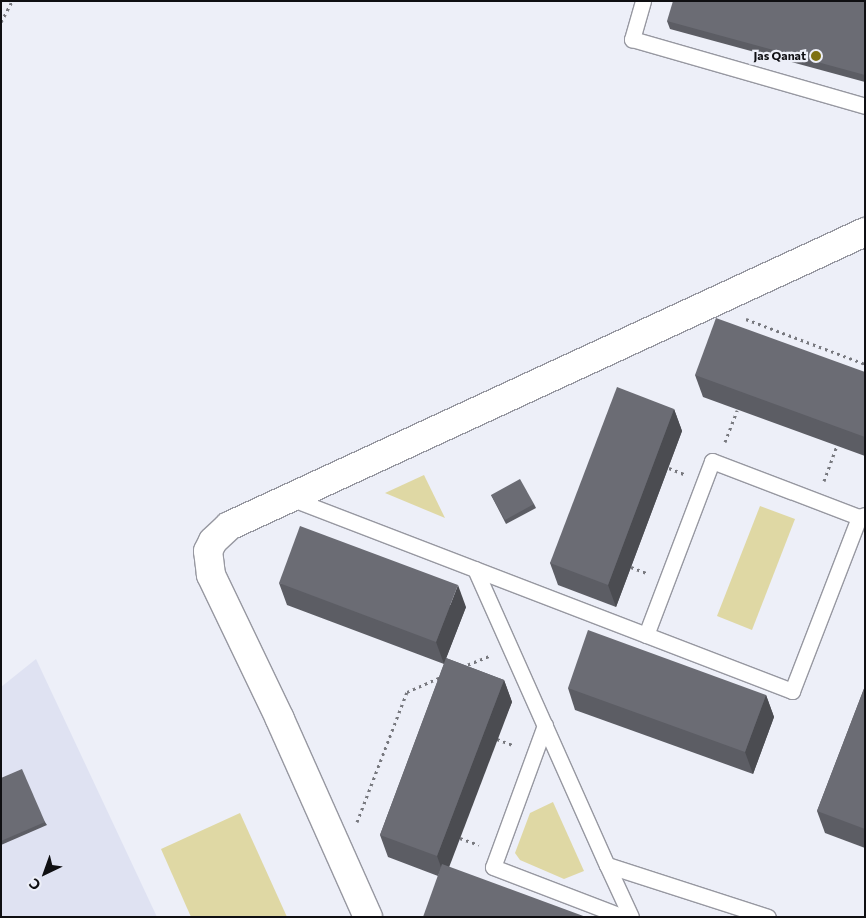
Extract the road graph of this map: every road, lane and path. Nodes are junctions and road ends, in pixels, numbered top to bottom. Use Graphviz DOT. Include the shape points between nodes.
graph roads {
  1 [pos="12,1"];
  2 [pos="643,1"];
  3 [pos="1,22"];
  4 [pos="865,106"];
  5 [pos="865,232"];
  6 [pos="708,304"];
  7 [pos="770,328"];
  8 [pos="767,336"];
  9 [pos="865,364"];
  10 [pos="737,410"];
  11 [pos="838,446"];
  12 [pos="717,463"];
  13 [pos="290,498"];
  14 [pos="816,501"];
  15 [pos="862,516"];
  16 [pos="475,569"];
  17 [pos="646,635"];
  18 [pos="510,646"];
  19 [pos="458,669"];
  20 [pos="450,673"];
  21 [pos="545,725"];
  22 [pos="343,859"];
  23 [pos="607,865"];
  24 [pos="368,917"];
  25 [pos="622,917"];
  26 [pos="631,917"];
  27 [pos="768,917"];
  1 -- 3 [label="path"];
  2 -- 4 [label="lane" via="632,39"];
  5 -- 6 [label="street"];
  6 -- 7 [label="path"];
  6 -- 13 [label="street"];
  7 -- 8 [label="path"];
  7 -- 9 [label="path"];
  10 -- 12 [label="path"];
  11 -- 14 [label="path"];
  12 -- 14 [label="lane"];
  12 -- 17 [label="lane" via="712,461"];
  13 -- 16 [label="lane"];
  13 -- 22 [label="street" via="220,532 208,551 207,564"];
  14 -- 15 [label="lane"];
  15 -- 17 [label="lane" via="792,691"];
  16 -- 17 [label="lane"];
  16 -- 18 [label="lane"];
  18 -- 19 [label="path"];
  18 -- 21 [label="lane"];
  20 -- 22 [label="path" via="407,692"];
  21 -- 23 [label="lane"];
  21 -- 25 [label="lane" via="493,867"];
  22 -- 24 [label="street"];
  23 -- 26 [label="lane"];
  23 -- 27 [label="lane"];
}
